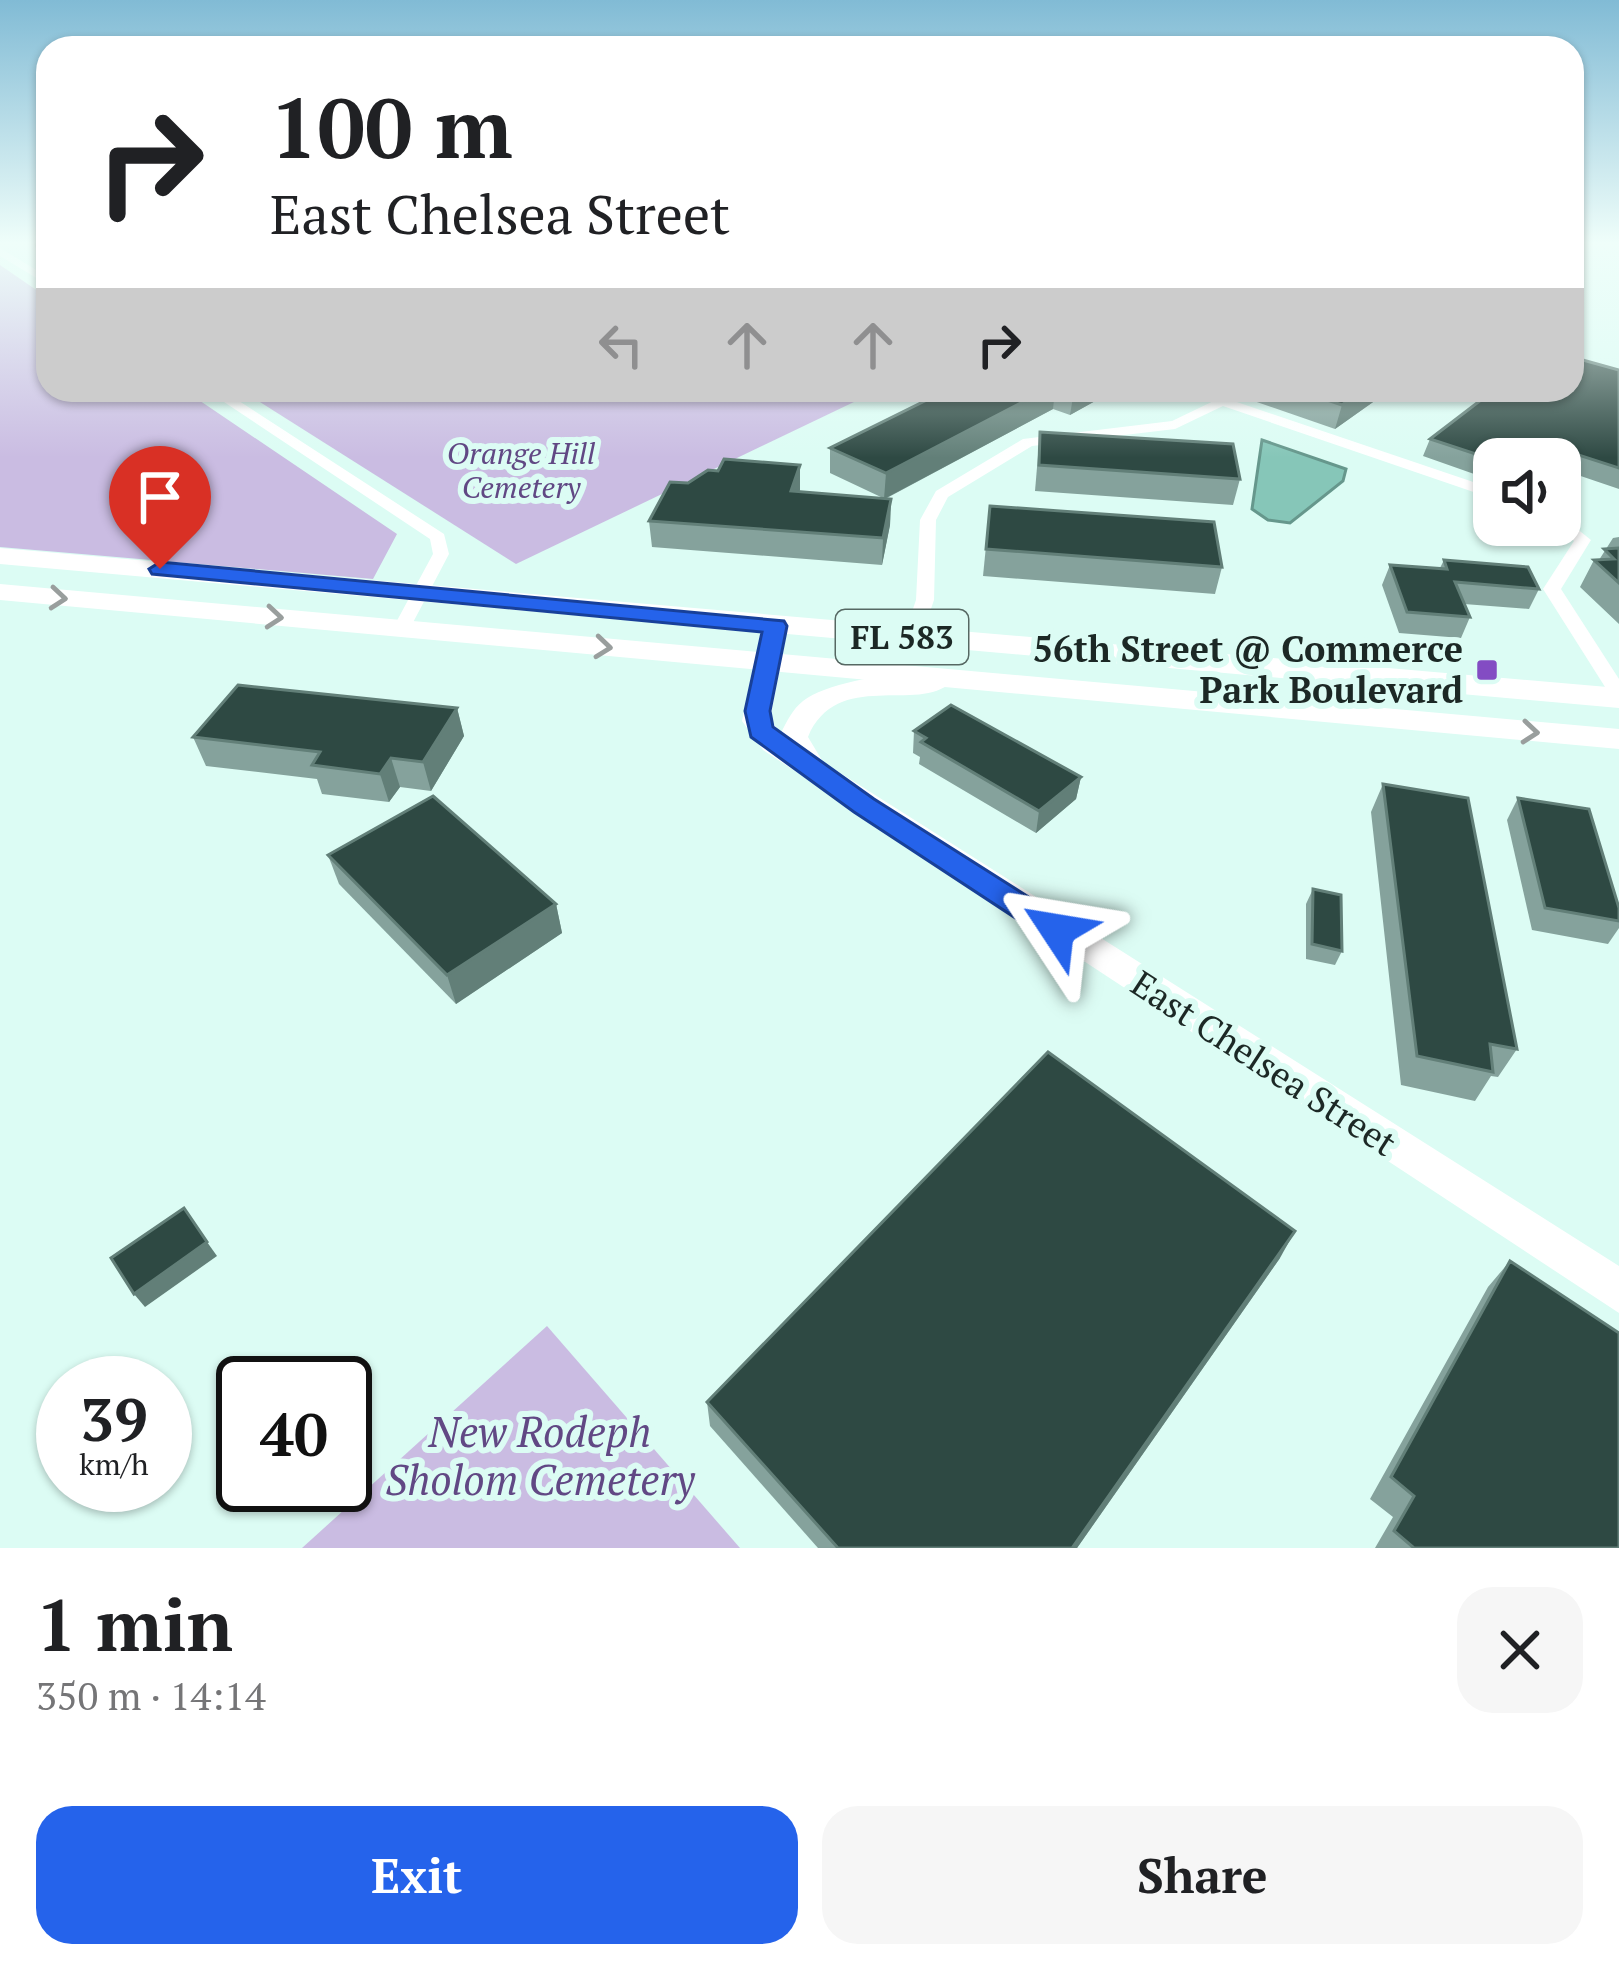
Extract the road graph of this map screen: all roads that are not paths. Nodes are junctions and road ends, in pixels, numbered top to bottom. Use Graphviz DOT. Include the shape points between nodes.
graph roads {
  1 [pos="231,402"];
  2 [pos="1218,402"];
  3 [pos="1228,402"];
  4 [pos="1473,487"];
  5 [pos="1579,546"];
  6 [pos="0,556"];
  7 [pos="73,562"];
  8 [pos="0,570"];
  9 [pos="423,590"];
  10 [pos="0,592"];
  11 [pos="775,626"];
  12 [pos="402,628"];
  13 [pos="912,638"];
  14 [pos="764,664"];
  15 [pos="937,682"];
  16 [pos="1619,696"];
  17 [pos="1619,740"];
  18 [pos="819,775"];
  19 [pos="1619,1291"];
  1 -- 9 [label="street" via="438,537 441,554"];
  2 -- 13 [label="street" via="1174,425 1028,442 942,494 928,520 925,600"];
  3 -- 4 [label="street"];
  5 -- 16 [label="street" via="1552,589"];
  6 -- 7 [label="main road, FL 583"];
  7 -- 8 [label="main road"];
  7 -- 9 [label="main road, FL 583"];
  9 -- 11 [label="main road, FL 583"];
  9 -- 12 [label="street"];
  10 -- 12 [label="main road, FL 583, one-way"];
  11 -- 13 [label="main road, FL 583"];
  11 -- 14 [label="street, East Chelsea Street"];
  12 -- 14 [label="main road, FL 583, one-way"];
  13 -- 16 [label="main road, FL 583"];
  14 -- 15 [label="main road, FL 583"];
  14 -- 18 [label="street, East Chelsea Street" via="760,731"];
  15 -- 17 [label="main road, FL 583, one-way"];
  15 -- 18 [label="street" via="814,705 794,737"];
  18 -- 19 [label="street, East Chelsea Street"];
}
